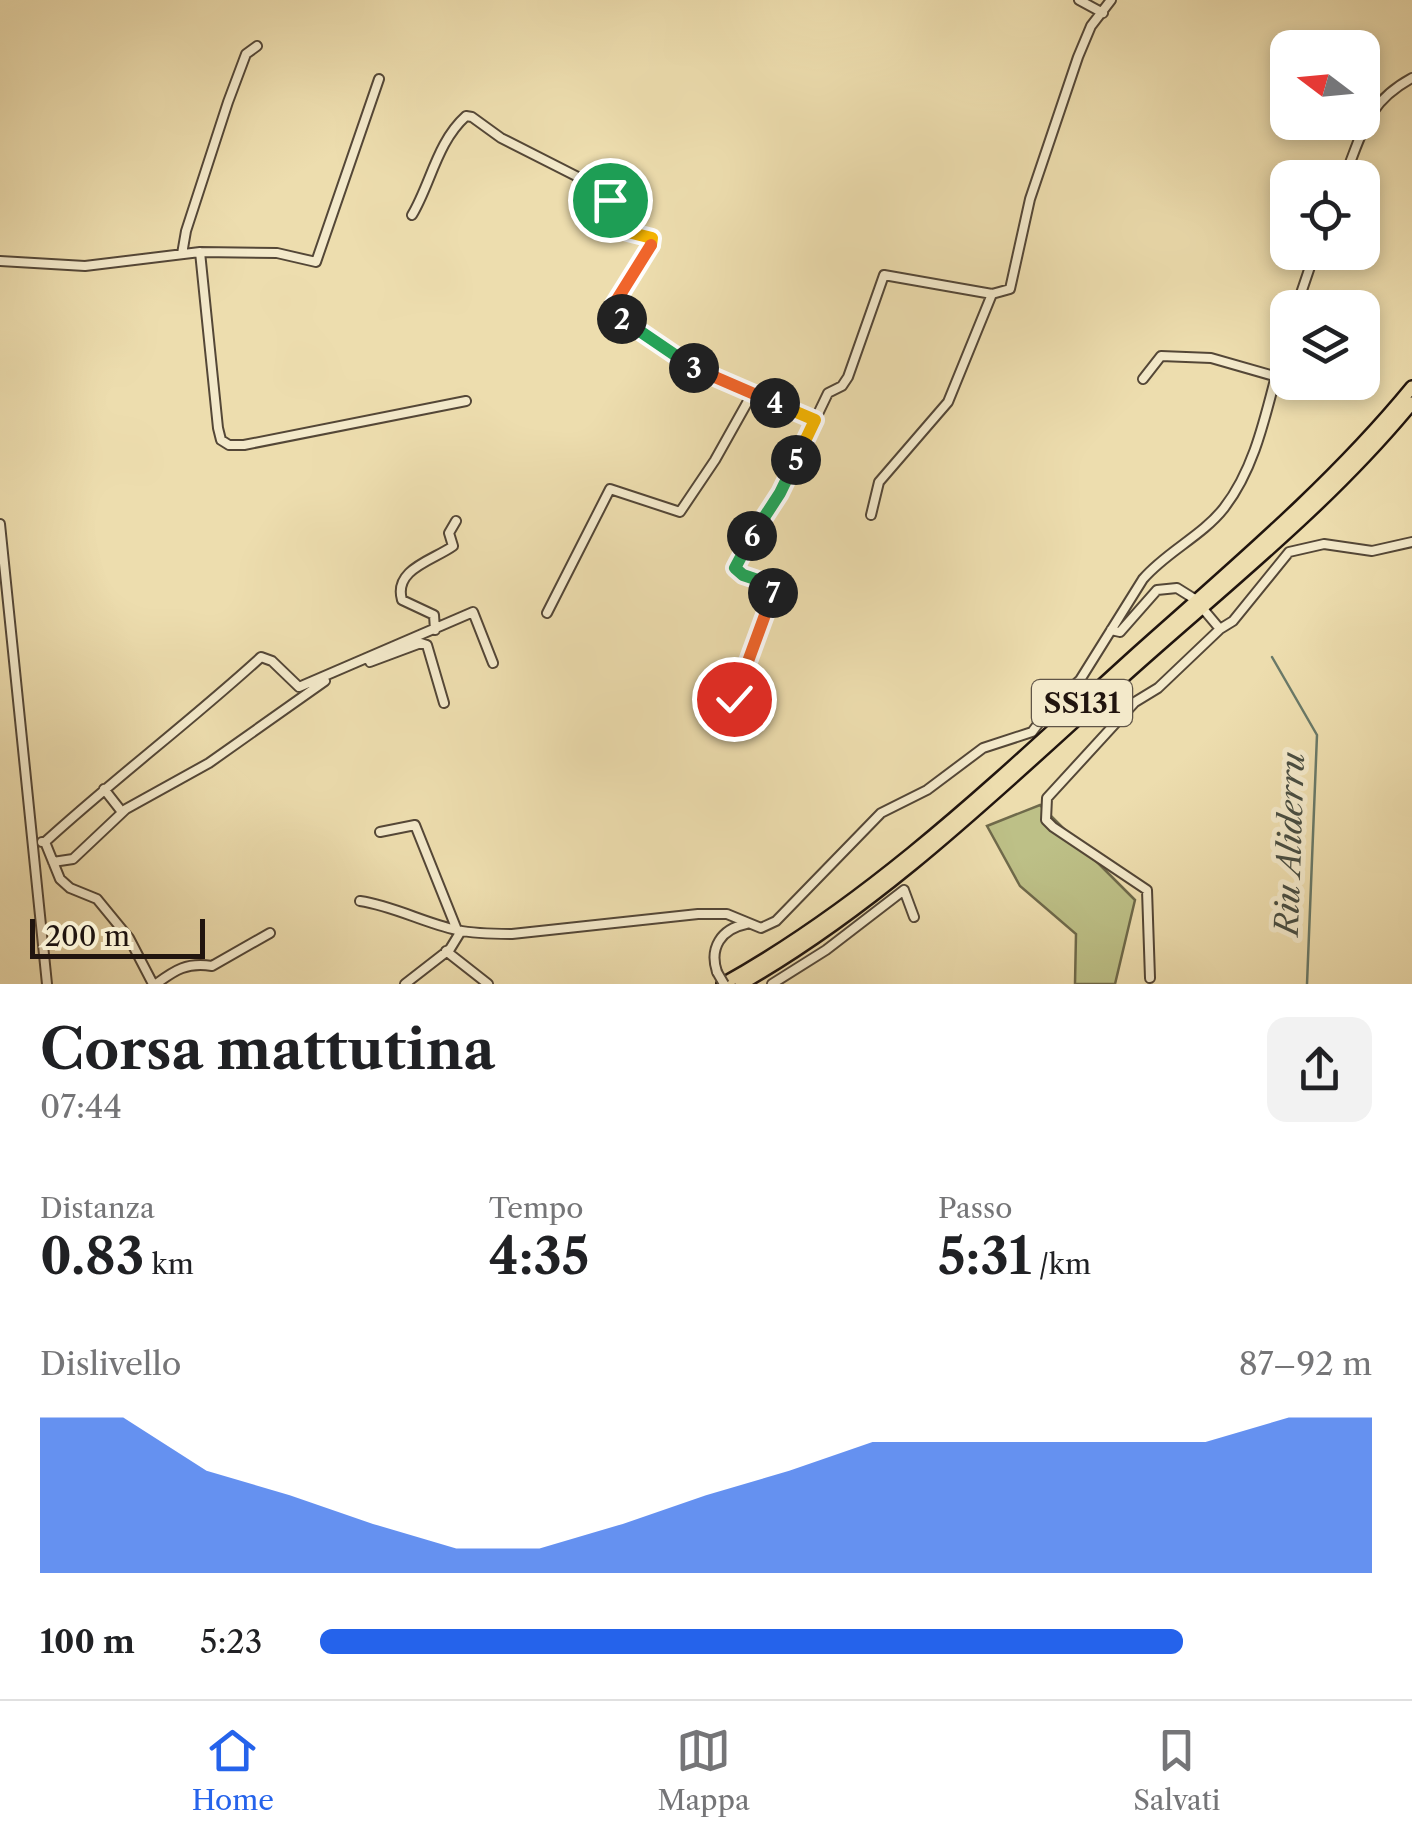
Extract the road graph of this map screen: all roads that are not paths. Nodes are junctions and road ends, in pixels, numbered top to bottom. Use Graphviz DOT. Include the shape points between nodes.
graph roads {
  1 [pos="1079,0"];
  2 [pos="1110,0"];
  3 [pos="1102,13"];
  4 [pos="257,46"];
  5 [pos="1412,78"];
  6 [pos="379,79"];
  7 [pos="1351,160"];
  8 [pos="412,215"];
  9 [pos="200,252"];
  10 [pos="182,254"];
  11 [pos="0,261"];
  12 [pos="992,294"];
  13 [pos="1270,375"];
  14 [pos="1143,378"];
  15 [pos="1412,387"];
  16 [pos="1270,392"];
  17 [pos="752,394"];
  18 [pos="466,401"];
  19 [pos="1412,403"];
  20 [pos="815,420"];
  21 [pos="871,514"];
  22 [pos="456,521"];
  23 [pos="0,524"];
  24 [pos="1412,542"];
  25 [pos="1194,598"];
  26 [pos="1204,610"];
  27 [pos="547,612"];
  28 [pos="1220,629"];
  29 [pos="434,630"];
  30 [pos="1111,630"];
  31 [pos="493,663"];
  32 [pos="734,699"];
  33 [pos="444,702"];
  34 [pos="104,789"];
  35 [pos="122,812"];
  36 [pos="380,832"];
  37 [pos="32,842"];
  38 [pos="45,842"];
  39 [pos="53,862"];
  40 [pos="360,900"];
  41 [pos="914,917"];
  42 [pos="746,924"];
  43 [pos="459,930"];
  44 [pos="270,934"];
  45 [pos="446,951"];
  46 [pos="1150,978"];
  47 [pos="721,980"];
  48 [pos="47,984"];
  49 [pos="154,984"];
  50 [pos="405,984"];
  51 [pos="488,984"];
  52 [pos="741,984"];
  53 [pos="772,984"];
  1 -- 3 [label="street"];
  2 -- 3 [label="street"];
  3 -- 12 [label="street" via="1078,57 1034,188 1010,289"];
  4 -- 10 [label="street" via="246,54 228,102"];
  5 -- 7 [label="street" via="1388,91 1369,114"];
  6 -- 9 [label="street" via="316,262 278,253"];
  8 -- 17 [label="street" via="444,143 472,116 610,200 599,217 612,228 652,238 613,306 617,316 684,364"];
  9 -- 10 [label="street"];
  9 -- 18 [label="street" via="218,428 229,445"];
  10 -- 11 [label="street" via="86,266"];
  12 -- 20 [label="street" via="884,275 848,377 828,393"];
  12 -- 21 [label="street" via="948,402 879,482"];
  13 -- 14 [label="street" via="1211,358 1161,356"];
  15 -- 47 [label="highway, SS131" via="1274,530 959,814 775,955"];
  16 -- 30 [label="street" via="1258,438 1224,508 1156,565"];
  17 -- 20 [label="street"];
  17 -- 27 [label="street" via="680,512 610,488"];
  19 -- 52 [label="highway, SS131" via="1268,548 966,819 869,899"];
  20 -- 32 [label="street" via="735,568 774,589"];
  22 -- 29 [label="street" via="448,533 454,546 413,569 400,591 402,600 434,614"];
  23 -- 37 [label="street"];
  24 -- 28 [label="street" via="1372,552 1324,544 1289,552"];
  25 -- 30 [label="street" via="1177,588 1157,590 1120,632"];
  26 -- 28 [label="street"];
  28 -- 46 [label="street" via="1134,702 1046,798 1046,820 1146,890"];
  29 -- 31 [label="street" via="473,612"];
  29 -- 34 [label="street" via="299,687 261,656"];
  30 -- 42 [label="street" via="1080,680 1032,732 983,748 881,813 776,921 761,928"];
  33 -- 35 [label="street" via="421,643 320,684 210,763"];
  34 -- 35 [label="street"];
  34 -- 38 [label="street"];
  35 -- 39 [label="street" via="72,859"];
  36 -- 43 [label="street" via="415,825"];
  37 -- 38 [label="street"];
  37 -- 48 [label="street"];
  38 -- 39 [label="street"];
  39 -- 49 [label="street" via="60,879 97,899 130,938"];
  40 -- 43 [label="street"];
  41 -- 53 [label="street" via="904,890"];
  42 -- 43 [label="street" via="727,914 698,914 512,934"];
  42 -- 47 [label="street" via="720,937 715,951"];
  43 -- 45 [label="street"];
  44 -- 49 [label="street" via="212,966 194,963"];
  45 -- 50 [label="street"];
  45 -- 51 [label="street"];
}
